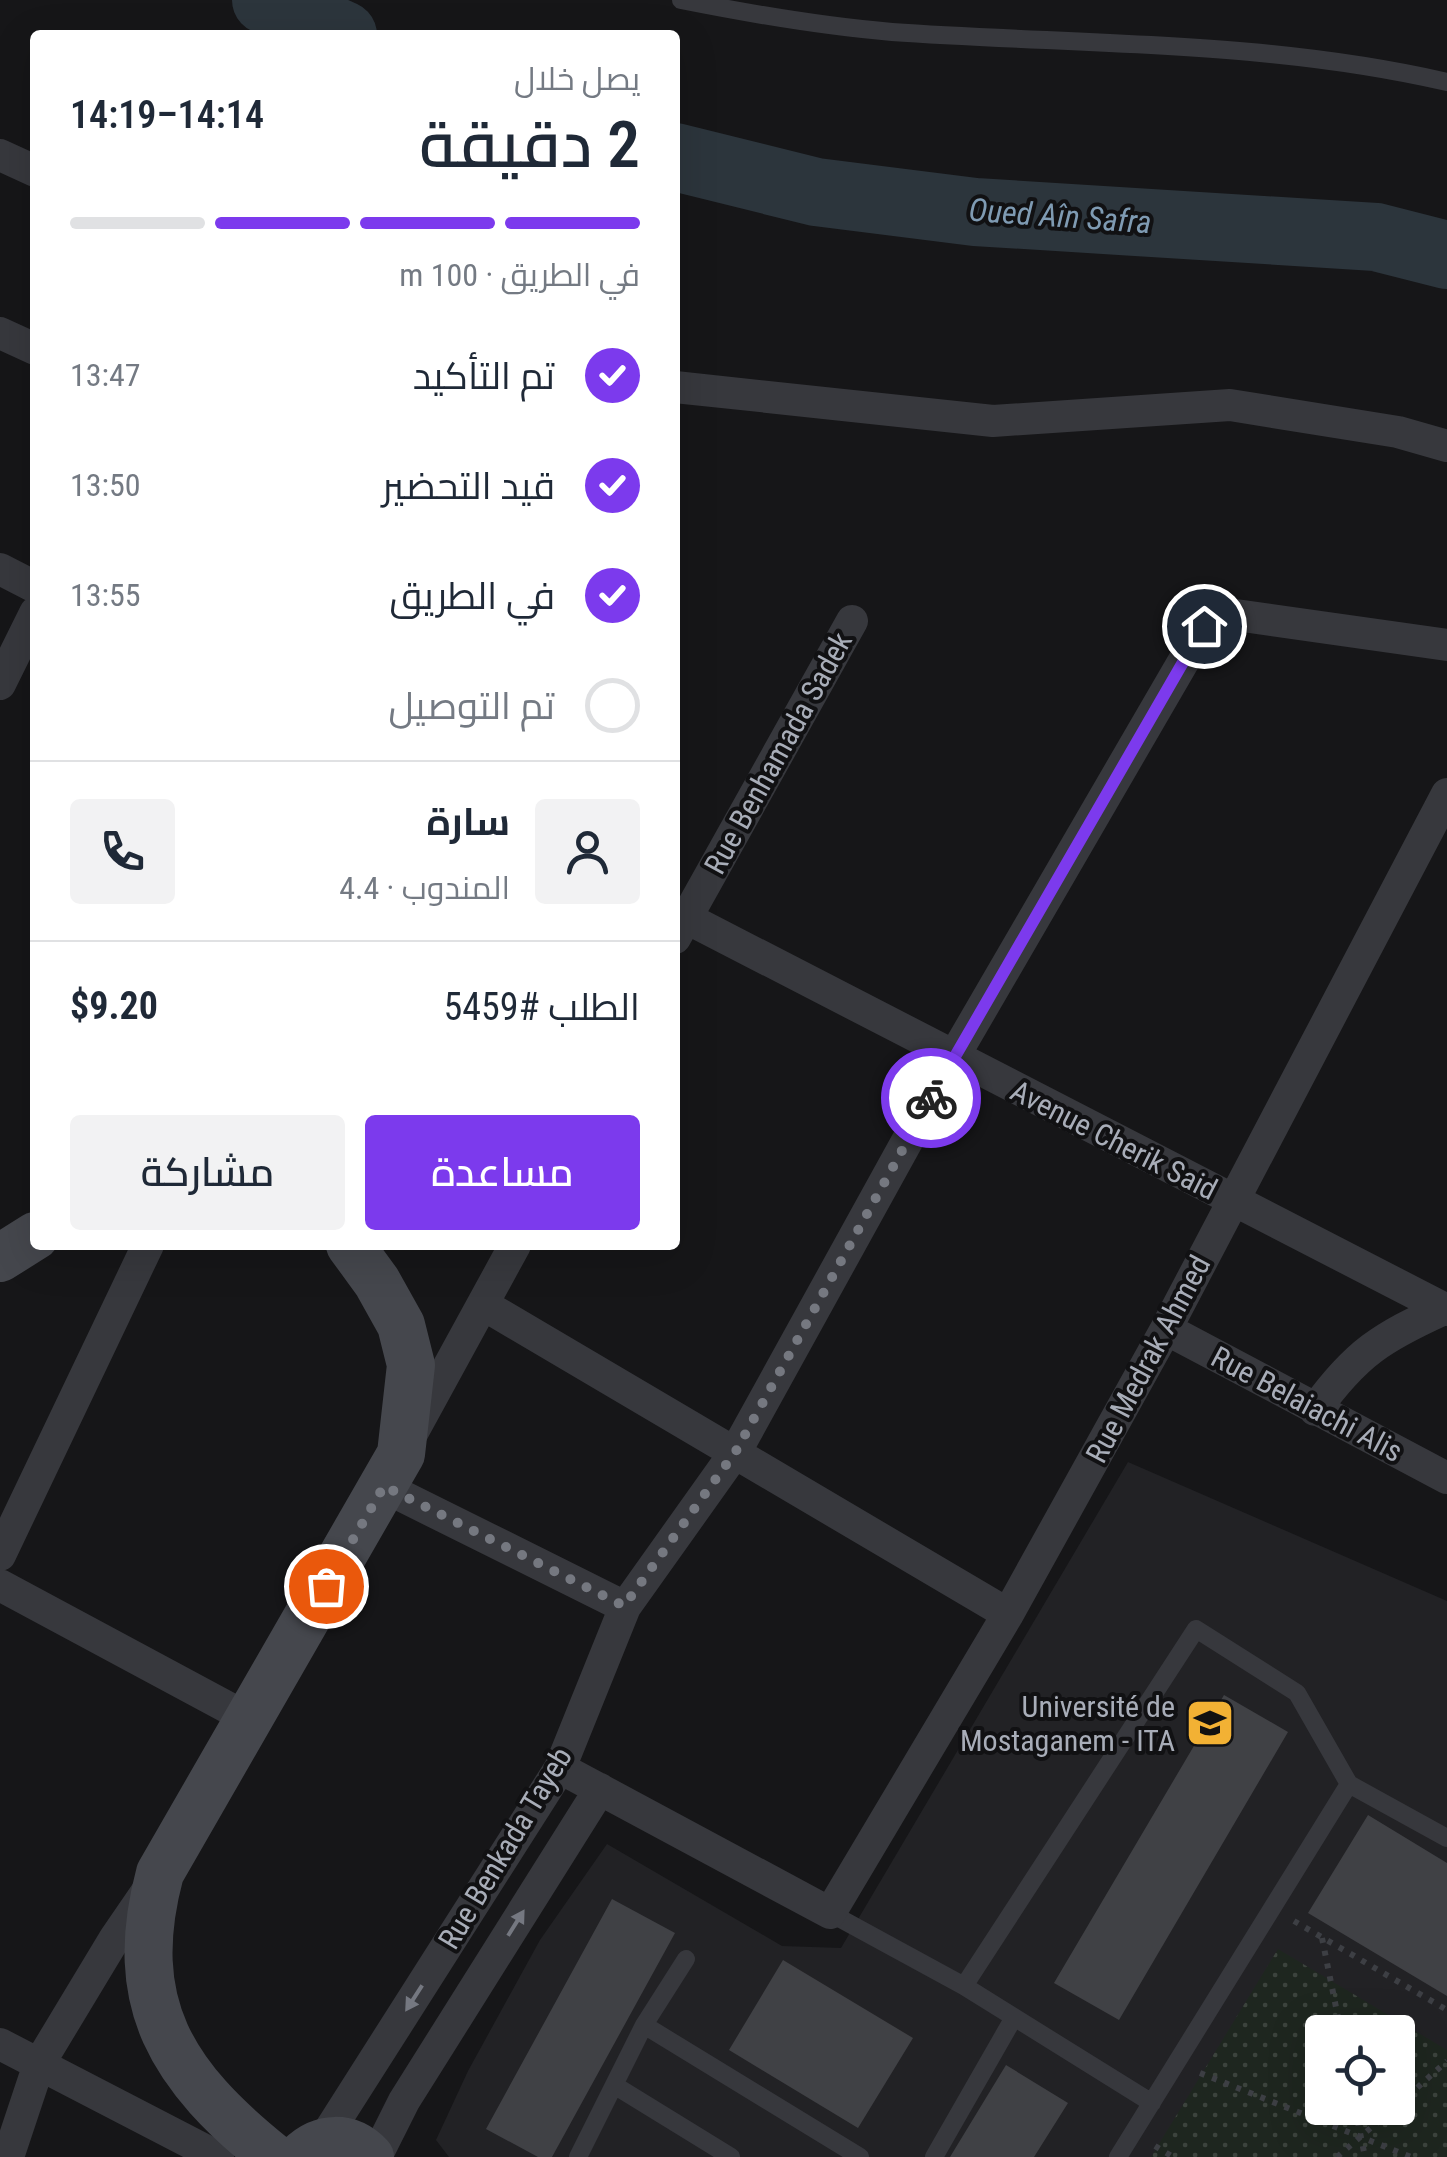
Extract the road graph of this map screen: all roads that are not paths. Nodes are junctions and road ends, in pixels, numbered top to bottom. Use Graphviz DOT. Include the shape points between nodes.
graph roads {
  1 [pos="681,0"];
  2 [pos="1447,82"];
  3 [pos="0,155"];
  4 [pos="30,168"];
  5 [pos="0,333"];
  6 [pos="30,347"];
  7 [pos="680,388"];
  8 [pos="1447,446"];
  9 [pos="0,569"];
  10 [pos="30,584"];
  11 [pos="852,621"];
  12 [pos="30,622"];
  13 [pos="1447,645"];
  14 [pos="0,684"];
  15 [pos="1447,794"];
  16 [pos="680,921"];
  17 [pos="680,923"];
  18 [pos="953,1058"];
  19 [pos="1232,1200"];
  20 [pos="30,1239"];
  21 [pos="146,1250"];
  22 [pos="354,1250"];
  23 [pos="512,1250"];
  24 [pos="0,1258"];
  25 [pos="484,1305"];
  26 [pos="1446,1310"];
  27 [pos="1166,1329"];
  28 [pos="1315,1410"];
  29 [pos="736,1451"];
  30 [pos="392,1470"];
  31 [pos="1447,1478"];
  32 [pos="0,1555"];
  33 [pos="0,1585"];
  34 [pos="624,1606"];
  35 [pos="1008,1614"];
  36 [pos="249,1719"];
  37 [pos="560,1768"];
  38 [pos="1348,1784"];
  39 [pos="600,1789"];
  40 [pos="1447,1838"];
  41 [pos="160,1872"];
  42 [pos="830,1914"];
  43 [pos="686,1958"];
  44 [pos="964,1986"];
  45 [pos="1014,2019"];
  46 [pos="644,2025"];
  47 [pos="0,2044"];
  48 [pos="38,2064"];
  49 [pos="614,2085"];
  50 [pos="1152,2103"];
  51 [pos="311,2149"];
  52 [pos="8,2157"];
  53 [pos="218,2157"];
  54 [pos="273,2157"];
  55 [pos="373,2157"];
  56 [pos="578,2157"];
  57 [pos="731,2157"];
  58 [pos="860,2157"];
  59 [pos="934,2157"];
  60 [pos="1118,2157"];
  1 -- 2 [label="lane" via="892,32 1298,56"];
  3 -- 4 [label="street"];
  5 -- 6 [label="street"];
  7 -- 8 [label="street" via="993,421 1230,405"];
  9 -- 10 [label="street"];
  11 -- 16 [label="street, Rue Benhamada Sadek"];
  12 -- 14 [label="street"];
  13 -- 18 [label="street, Rue Benkada Tayeb" via="1236,615 1216,616 1204,626"];
  15 -- 19 [label="street, Rue Medrak Ahmed"];
  17 -- 18 [label="street, Avenue Cherik Said"];
  18 -- 19 [label="street, Avenue Cherik Said"];
  18 -- 29 [label="street, Rue Benkada Tayeb"];
  19 -- 26 [label="street, Avenue Cherik Said"];
  19 -- 27 [label="street, Rue Medrak Ahmed"];
  20 -- 24 [label="main road"];
  21 -- 32 [label="street"];
  22 -- 30 [label="main road" via="401,1325 411,1365"];
  23 -- 25 [label="street"];
  25 -- 29 [label="street"];
  25 -- 30 [label="street"];
  26 -- 28 [label="street" via="1366,1350"];
  27 -- 28 [label="street, Rue Belaiachi Alis"];
  27 -- 35 [label="street, Rue Medrak Ahmed"];
  28 -- 31 [label="street, Rue Belaiachi Alis"];
  29 -- 34 [label="street, Rue Benkada Tayeb"];
  29 -- 35 [label="street"];
  30 -- 34 [label="street"];
  30 -- 36 [label="main road"];
  33 -- 36 [label="street"];
  34 -- 37 [label="street, Rue Benkada Tayeb"];
  35 -- 42 [label="street, Rue Medrak Ahmed"];
  36 -- 41 [label="main road"];
  37 -- 39 [label="street"];
  37 -- 51 [label="street, Rue Benkada Tayeb, one-way"];
  38 -- 40 [label="lane"];
  38 -- 44 [label="lane" via="1297,1693 1196,1630"];
  38 -- 50 [label="lane"];
  39 -- 42 [label="street"];
  55 -- 39 [label="street, one-way"];
  41 -- 48 [label="street"];
  41 -- 54 [label="main road" via="146,1945 161,2029 226,2120"];
  42 -- 44 [label="lane"];
  43 -- 46 [label="lane"];
  44 -- 45 [label="lane"];
  45 -- 50 [label="lane"];
  45 -- 59 [label="lane"];
  46 -- 49 [label="lane"];
  46 -- 58 [label="lane"];
  47 -- 48 [label="street"];
  48 -- 52 [label="street"];
  48 -- 53 [label="street"];
  49 -- 56 [label="lane"];
  49 -- 57 [label="lane"];
  50 -- 60 [label="lane"];
  51 -- 55 [label="main road" via="336,2140"];
}
